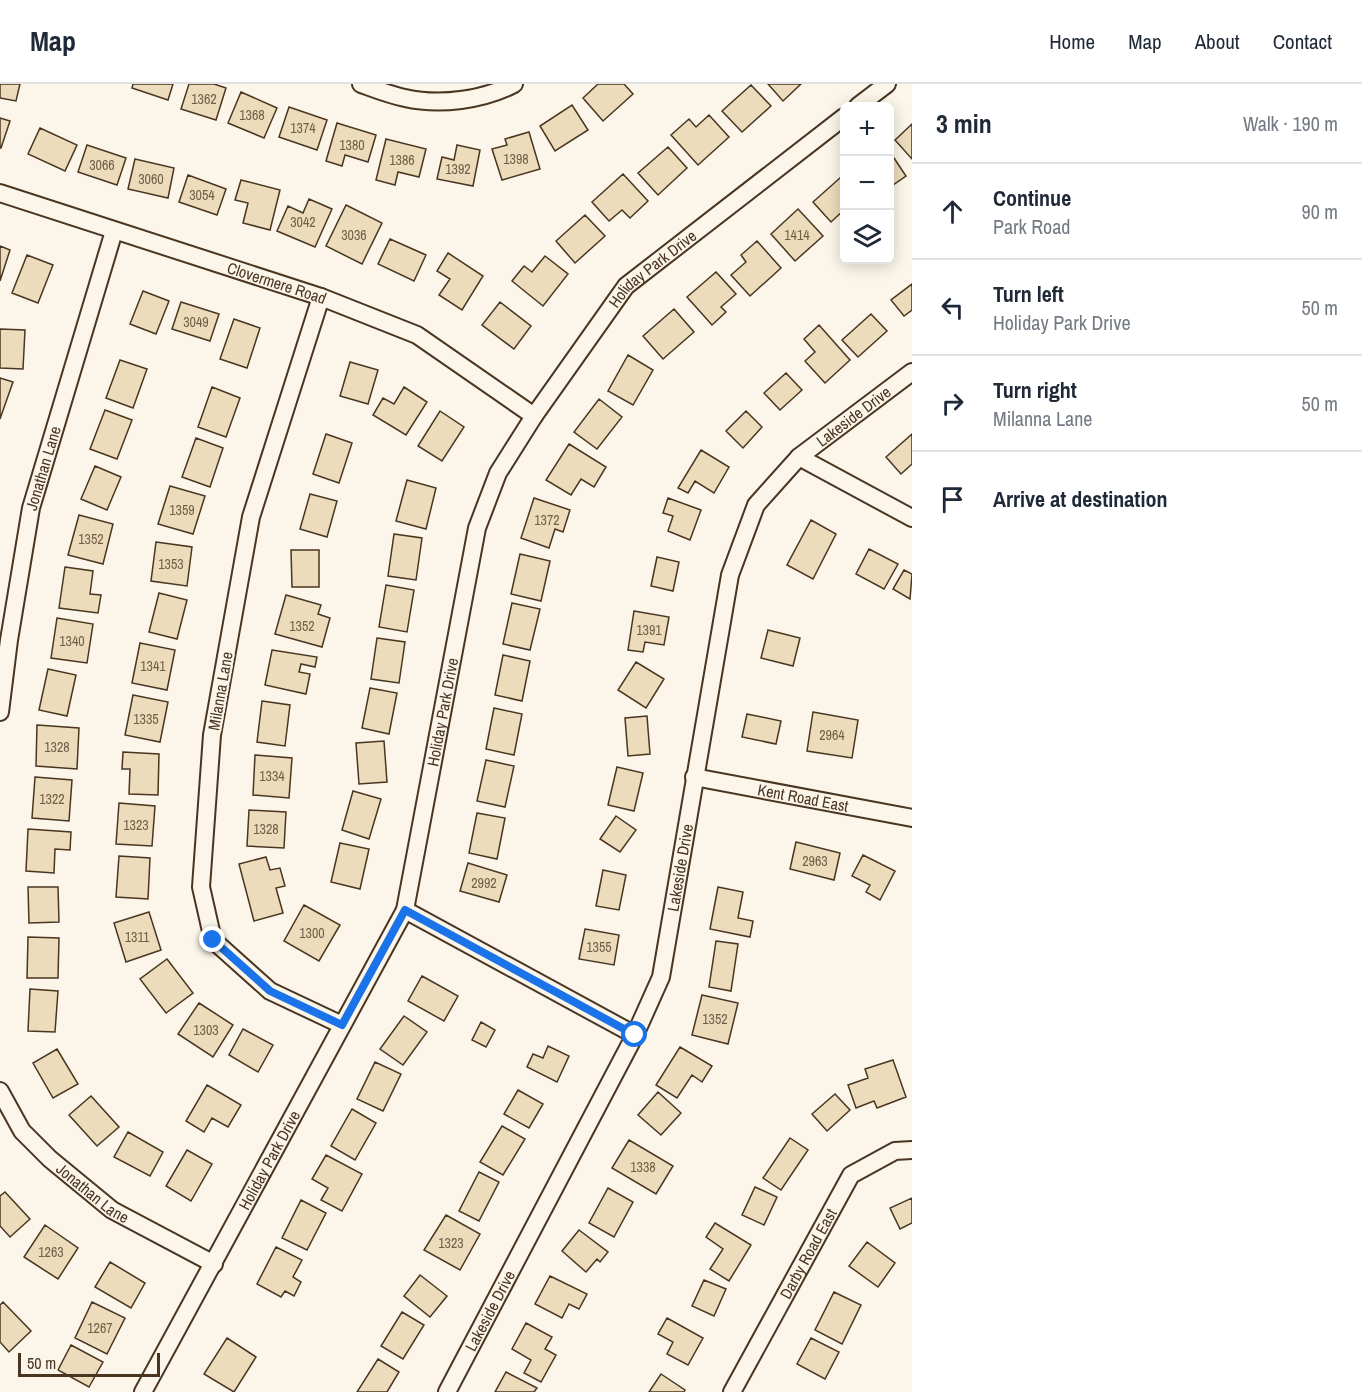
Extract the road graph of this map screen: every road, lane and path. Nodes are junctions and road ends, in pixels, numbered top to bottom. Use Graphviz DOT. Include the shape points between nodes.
graph roads {
  1 [pos="361,84"];
  2 [pos="514,84"];
  3 [pos="887,84"];
  4 [pos="863,102"];
  5 [pos="840,120"];
  6 [pos="0,193"];
  7 [pos="114,231"];
  8 [pos="321,297"];
  9 [pos="912,372"];
  10 [pos="534,416"];
  11 [pos="799,457"];
  12 [pos="912,518"];
  13 [pos="0,712"];
  14 [pos="694,777"];
  15 [pos="912,818"];
  16 [pos="405,910"];
  17 [pos="342,1025"];
  18 [pos="635,1035"];
  19 [pos="0,1091"];
  20 [pos="912,1150"];
  21 [pos="213,1264"];
  22 [pos="143,1392"];
  23 [pos="447,1392"];
  24 [pos="732,1392"];
  1 -- 2 [label="street" via="407,99 457,100 496,93"];
  3 -- 4 [label="street"];
  5 -- 10 [label="street, Holiday Park Drive" via="626,286"];
  6 -- 7 [label="street, Clovermere Road"];
  7 -- 8 [label="street, Clovermere Road"];
  7 -- 13 [label="street, Jonathan Lane" via="31,508"];
  8 -- 10 [label="street, Clovermere Road" via="417,335"];
  8 -- 17 [label="street, Milanna Lane" via="251,517 212,735 201,887 213,940 270,991"];
  9 -- 11 [label="street, Lakeside Drive"];
  10 -- 16 [label="street, Holiday Park Drive" via="498,473 477,528"];
  11 -- 12 [label="street"];
  11 -- 14 [label="street, Lakeside Drive" via="756,505 730,575"];
  14 -- 15 [label="street, Kent Road East"];
  14 -- 18 [label="street, Lakeside Drive" via="661,977"];
  16 -- 17 [label="street, Holiday Park Drive"];
  16 -- 18 [label="street"];
  17 -- 21 [label="street, Holiday Park Drive"];
  18 -- 23 [label="street, Lakeside Drive"];
  19 -- 21 [label="street, Jonathan Lane" via="22,1131 112,1210"];
  20 -- 24 [label="street, Darby Road East" via="895,1151 851,1175"];
  21 -- 22 [label="street, Holiday Park Drive"];
}
